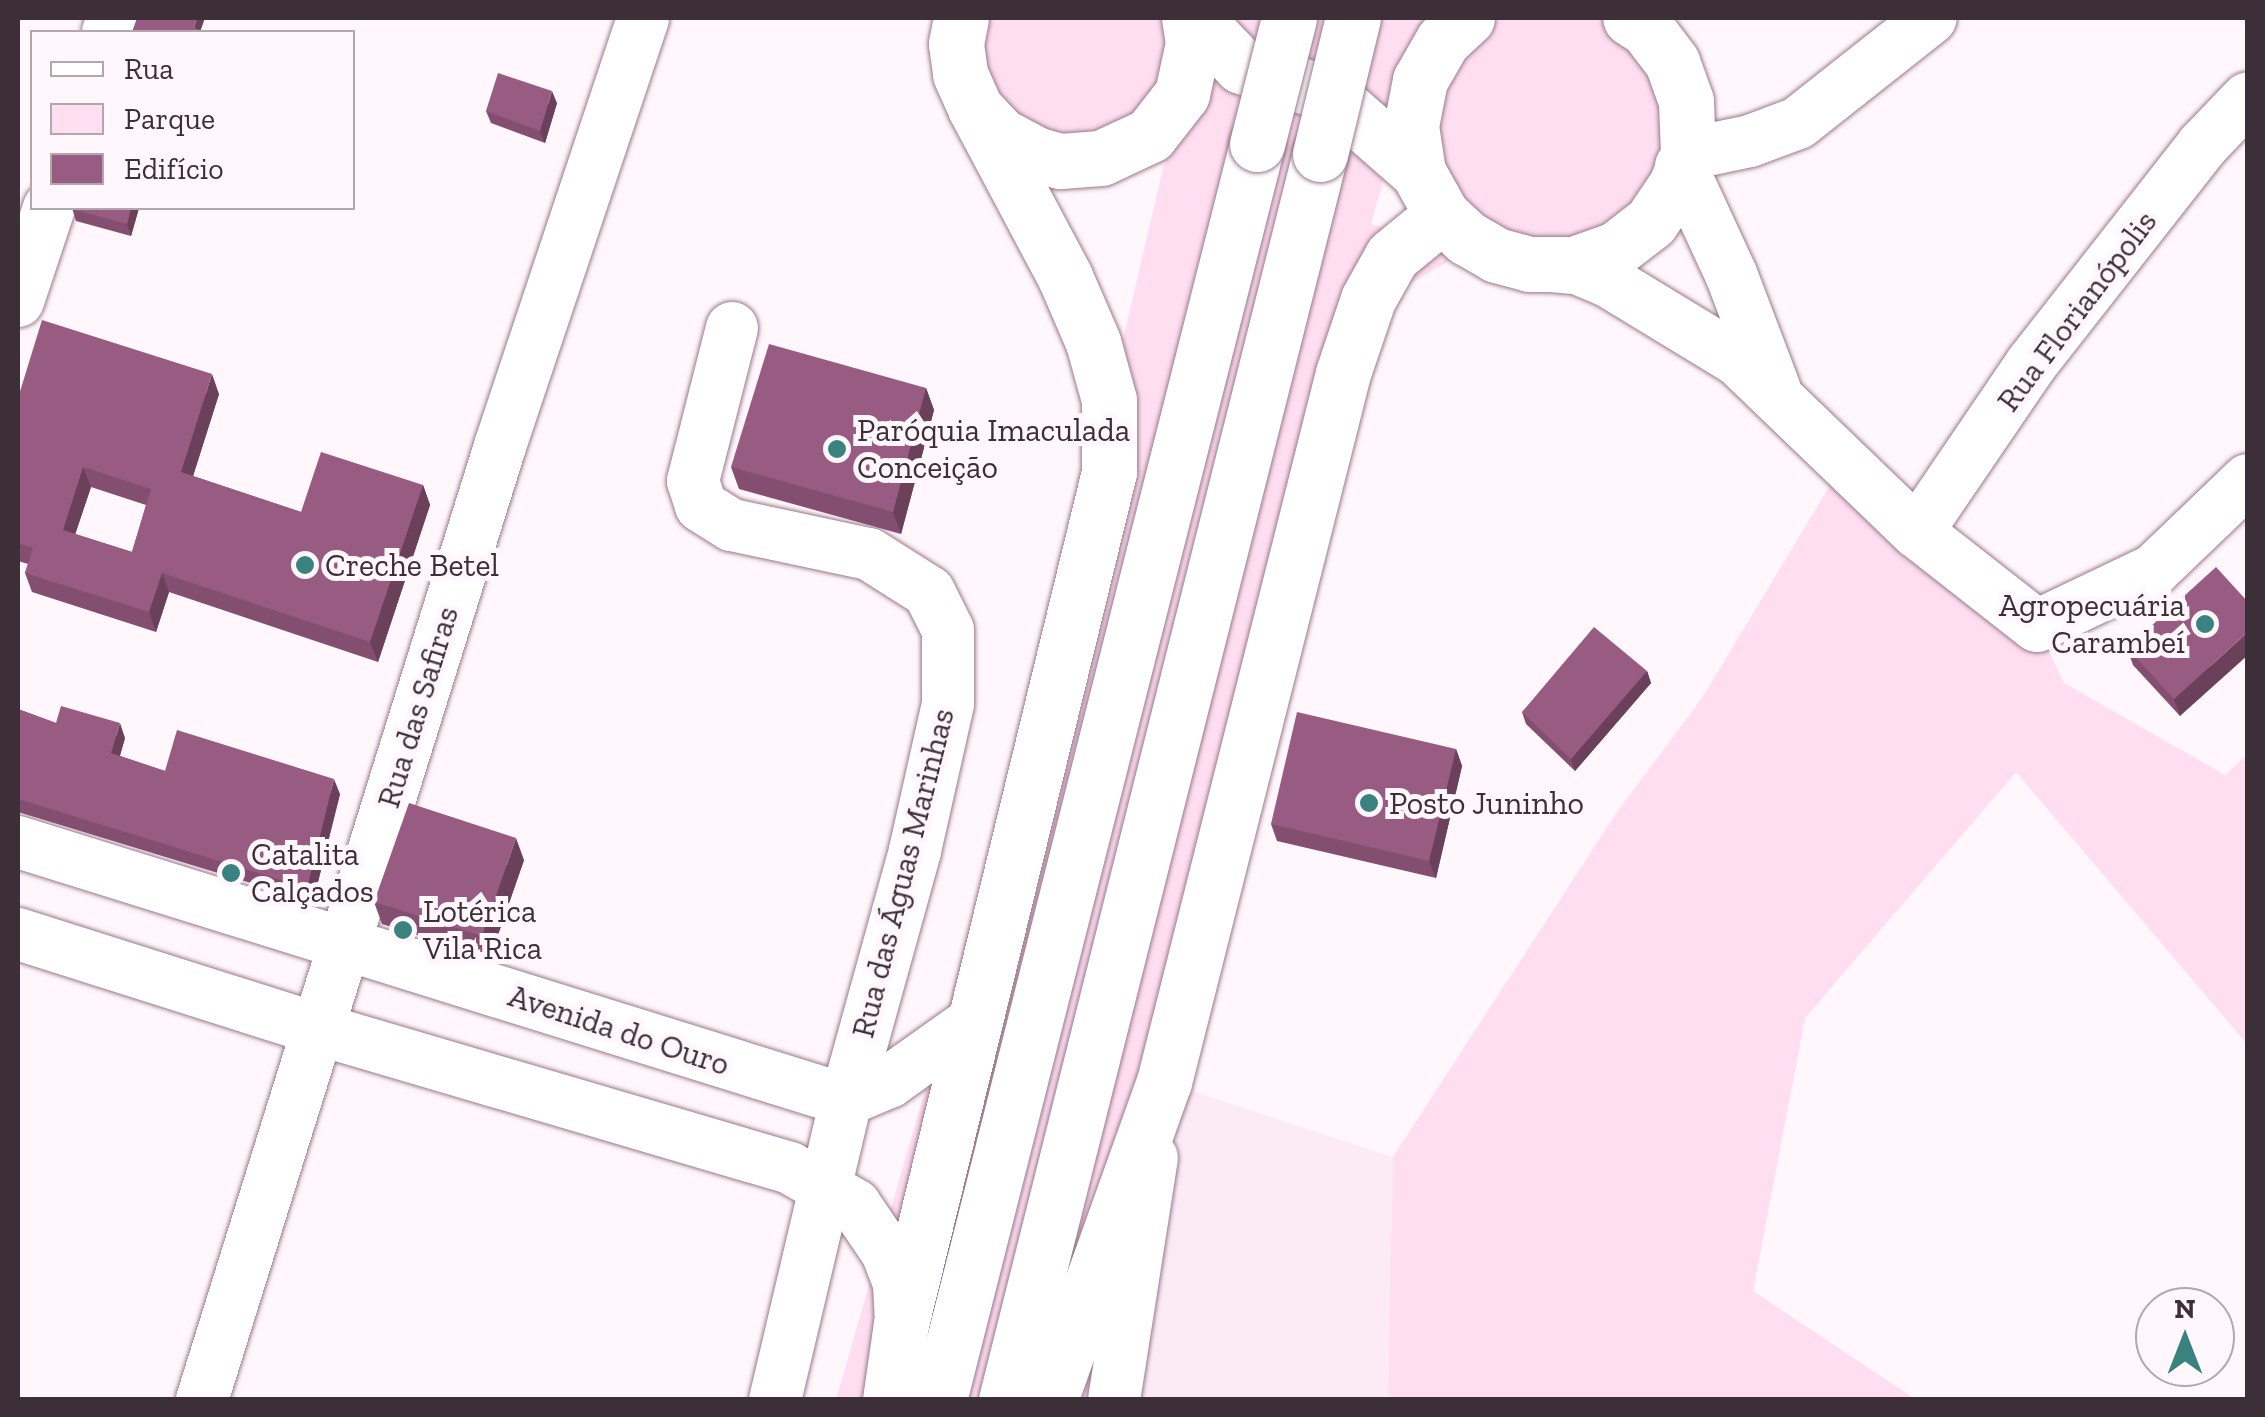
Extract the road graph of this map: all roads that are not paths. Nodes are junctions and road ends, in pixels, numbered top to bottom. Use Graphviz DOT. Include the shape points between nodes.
graph roads {
  1 [pos="643,18"];
  2 [pos="923,18"];
  3 [pos="961,18"];
  4 [pos="1192,18"];
  5 [pos="1288,18"];
  6 [pos="1353,18"];
  7 [pos="1931,18"];
  8 [pos="1640,21"];
  9 [pos="1455,29"];
  10 [pos="1241,66"];
  11 [pos="967,90"];
  12 [pos="1329,94"];
  13 [pos="2248,98"];
  14 [pos="1150,135"];
  15 [pos="1684,160"];
  16 [pos="1430,194"];
  17 [pos="48,210"];
  18 [pos="1529,264"];
  19 [pos="18,301"];
  20 [pos="732,328"];
  21 [pos="1775,392"];
  22 [pos="2248,480"];
  23 [pos="1917,532"];
  24 [pos="18,842"];
  25 [pos="18,934"];
  26 [pos="345,942"];
  27 [pos="976,1020"];
  28 [pos="318,1029"];
  29 [pos="1164,1082"];
  30 [pos="846,1100"];
  31 [pos="824,1183"];
  32 [pos="902,1324"];
  33 [pos="202,1400"];
  34 [pos="775,1400"];
  35 [pos="890,1400"];
  36 [pos="938,1400"];
  37 [pos="1006,1400"];
  38 [pos="1050,1400"];
  39 [pos="1114,1400"];
  1 -- 26 [label="street, Rua das Safiras"];
  2 -- 11 [label="main road"];
  3 -- 11 [label="main road" via="956,44"];
  4 -- 10 [label="main road"];
  4 -- 14 [label="main road" via="1182,94"];
  5 -- 36 [label="main road, bridge"];
  6 -- 37 [label="main road, bridge"];
  7 -- 15 [label="street" via="1798,124"];
  8 -- 15 [label="main road" via="1672,62 1686,101"];
  9 -- 12 [label="main road" via="1382,76"];
  9 -- 16 [label="main road" via="1420,80 1414,111"];
  10 -- 12 [label="main road"];
  10 -- 14 [label="main road"];
  11 -- 14 [label="main road" via="1000,136 1060,161 1100,158"];
  11 -- 27 [label="main road" via="1065,278 1109,400 1109,472"];
  12 -- 16 [label="main road" via="1372,126"];
  13 -- 23 [label="street, Rua Florianópolis" via="2202,146 2032,363"];
  15 -- 18 [label="main road" via="1652,222 1616,249 1574,264"];
  15 -- 21 [label="street"];
  16 -- 18 [label="main road" via="1467,238"];
  16 -- 29 [label="main road" via="1368,299 1343,373"];
  17 -- 19 [label="street"];
  18 -- 21 [label="street" via="1576,268 1608,280 1738,360"];
  20 -- 30 [label="street, Rua das Águas Marinhas" via="693,481 701,506 732,525 869,554 929,592 948,630 948,704"];
  21 -- 23 [label="street"];
  22 -- 23 [label="street" via="2154,570 2037,626"];
  24 -- 26 [label="street, Avenida do Ouro"];
  25 -- 28 [label="street"];
  26 -- 28 [label="street, Rua das Safiras"];
  26 -- 30 [label="street, Avenida do Ouro"];
  27 -- 30 [label="street" via="890,1082"];
  27 -- 32 [label="main road"];
  28 -- 31 [label="street"];
  28 -- 33 [label="street, Rua das Safiras"];
  29 -- 38 [label="main road"];
  29 -- 39 [label="street"];
  30 -- 31 [label="street, Rua das Águas Marinhas"];
  31 -- 32 [label="street" via="856,1205 886,1252"];
  31 -- 34 [label="street, Rua das Águas Marinhas"];
  32 -- 35 [label="main road"];
}
